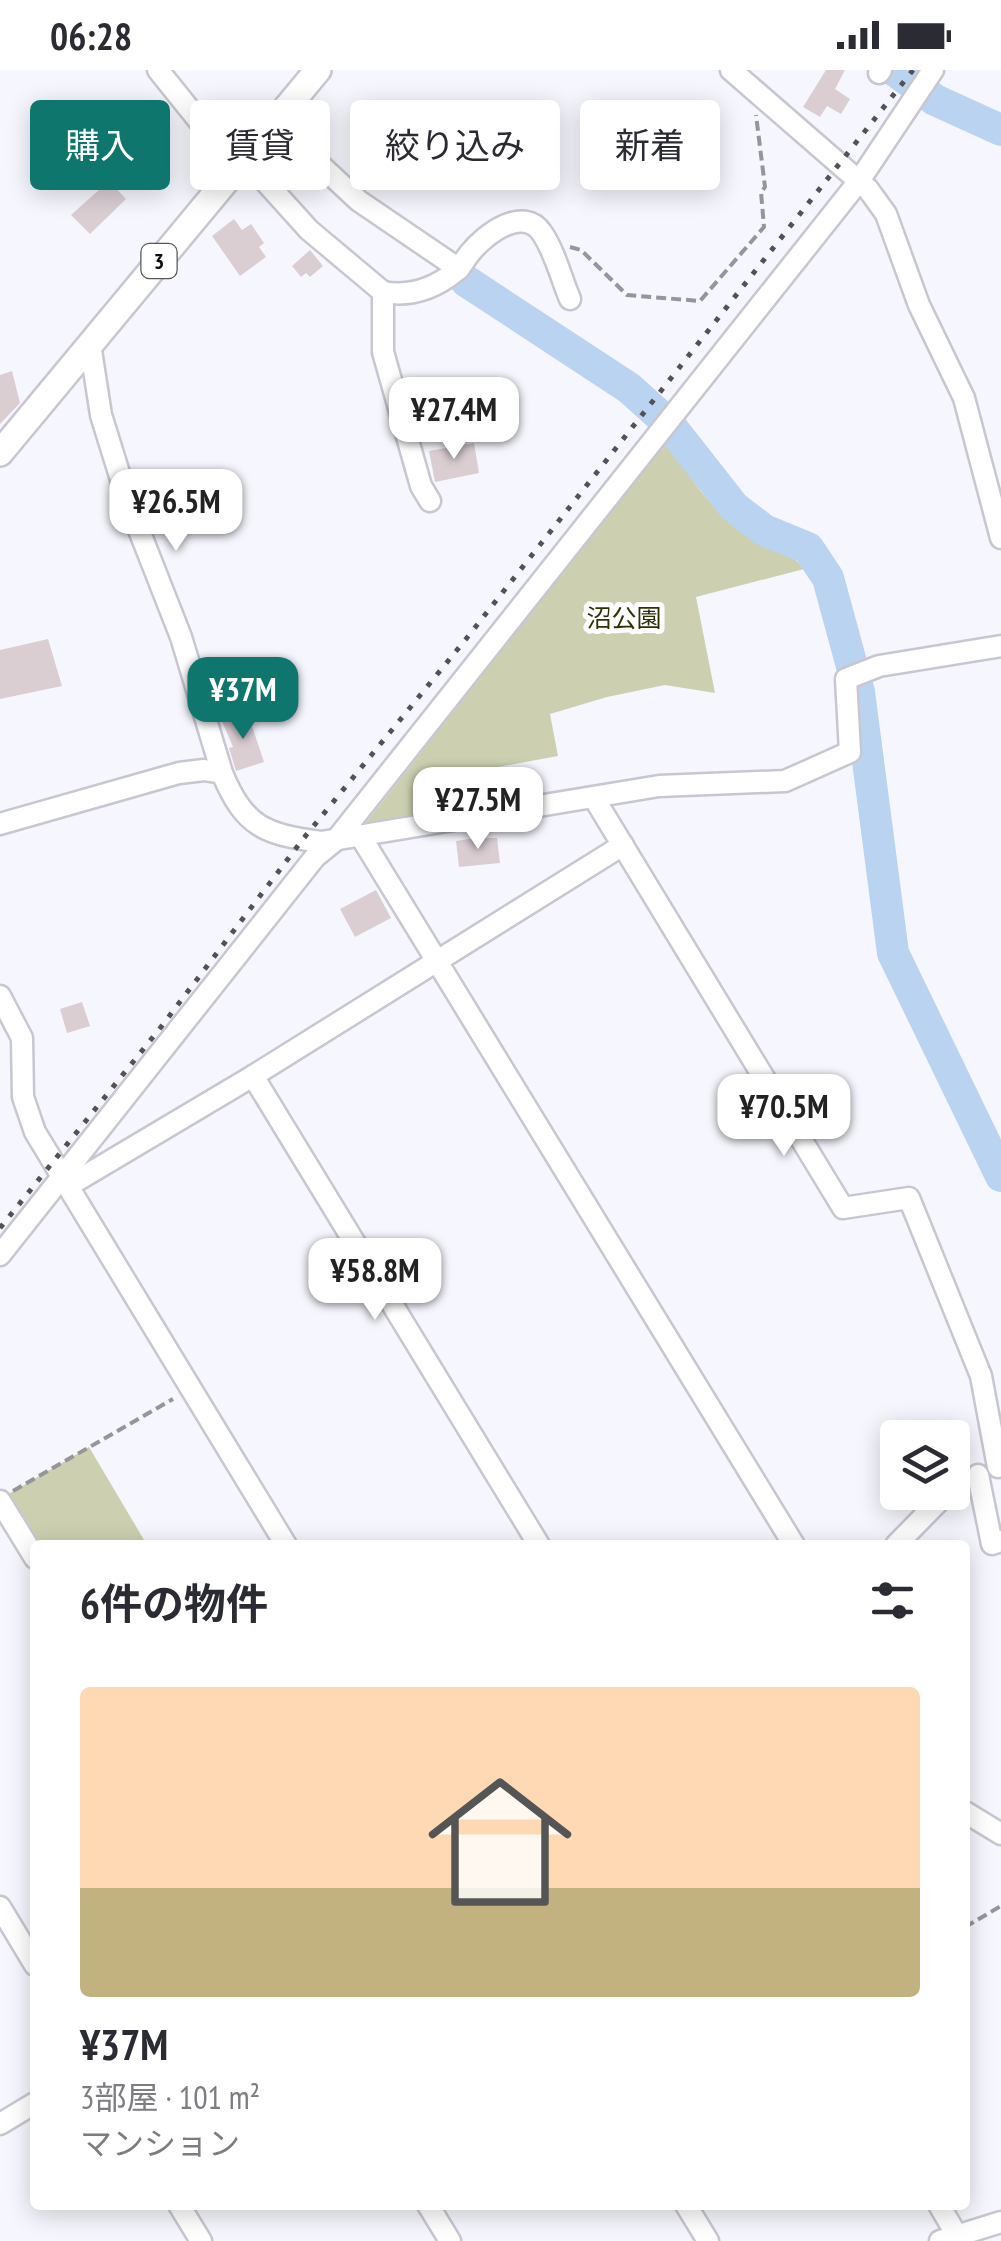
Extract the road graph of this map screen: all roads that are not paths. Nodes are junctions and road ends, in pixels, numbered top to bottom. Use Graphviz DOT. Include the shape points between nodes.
graph roads {
  1 [pos="158,70"];
  2 [pos="318,70"];
  3 [pos="748,80"];
  4 [pos="923,83"];
  5 [pos="293,100"];
  6 [pos="190,106"];
  7 [pos="330,174"];
  8 [pos="858,181"];
  9 [pos="217,190"];
  10 [pos="268,190"];
  11 [pos="460,269"];
  12 [pos="383,292"];
  13 [pos="570,299"];
  14 [pos="90,344"];
  15 [pos="0,452"];
  16 [pos="430,500"];
  17 [pos="1001,538"];
  18 [pos="1001,646"];
  19 [pos="222,773"];
  20 [pos="594,798"];
  21 [pos="0,824"];
  22 [pos="361,837"];
  23 [pos="329,841"];
  24 [pos="623,846"];
  25 [pos="438,962"];
  26 [pos="0,996"];
  27 [pos="23,1075"];
  28 [pos="253,1076"];
  29 [pos="0,1081"];
  30 [pos="65,1181"];
  31 [pos="0,1255"];
  32 [pos="992,1469"];
  33 [pos="970,1482"];
  34 [pos="0,1500"];
  35 [pos="929,1510"];
  36 [pos="283,1540"];
  37 [pos="536,1540"];
  38 [pos="791,1540"];
  39 [pos="901,1540"];
  40 [pos="1001,1541"];
  41 [pos="30,1550"];
  42 [pos="970,1815"];
  43 [pos="1001,1834"];
  44 [pos="0,1907"];
  45 [pos="30,1957"];
  46 [pos="30,2106"];
  47 [pos="0,2124"];
  48 [pos="182,2210"];
  49 [pos="431,2210"];
  50 [pos="689,2210"];
  51 [pos="941,2210"];
  52 [pos="1001,2222"];
  53 [pos="948,2238"];
  54 [pos="201,2241"];
  55 [pos="450,2241"];
  56 [pos="708,2241"];
  1 -- 6 [label="street"];
  2 -- 5 [label="main road, 3"];
  3 -- 8 [label="street"];
  4 -- 8 [label="street"];
  7 -- 11 [label="street"];
  8 -- 17 [label="street" via="886,214 919,305 964,398"];
  8 -- 23 [label="street"];
  9 -- 14 [label="main road, 3"];
  10 -- 12 [label="street"];
  11 -- 12 [label="street" via="404,296"];
  11 -- 13 [label="street" via="492,232 528,222 540,229"];
  12 -- 16 [label="street" via="383,352 420,486"];
  14 -- 15 [label="main road, 3"];
  14 -- 19 [label="street" via="128,502 181,637"];
  18 -- 20 [label="street" via="879,666 846,680 850,752 786,782 659,786"];
  19 -- 21 [label="street" via="179,773"];
  19 -- 23 [label="street" via="246,816 280,836"];
  20 -- 22 [label="street"];
  20 -- 24 [label="street"];
  22 -- 23 [label="street"];
  22 -- 25 [label="street"];
  23 -- 30 [label="street"];
  24 -- 25 [label="street"];
  24 -- 32 [label="street" via="843,1208 909,1198 981,1376"];
  25 -- 28 [label="street"];
  25 -- 38 [label="street"];
  26 -- 27 [label="street" via="22,1038"];
  27 -- 29 [label="street"];
  27 -- 30 [label="street" via="35,1132"];
  28 -- 30 [label="street"];
  28 -- 37 [label="street"];
  30 -- 31 [label="street"];
  30 -- 36 [label="street"];
  32 -- 33 [label="street"];
  32 -- 40 [label="street" via="992,1544"];
  34 -- 41 [label="street"];
  35 -- 39 [label="street"];
  42 -- 43 [label="street"];
  44 -- 45 [label="street"];
  46 -- 47 [label="street"];
  48 -- 54 [label="street"];
  49 -- 55 [label="street"];
  50 -- 56 [label="street"];
  51 -- 53 [label="street"];
  52 -- 53 [label="street"];
}
